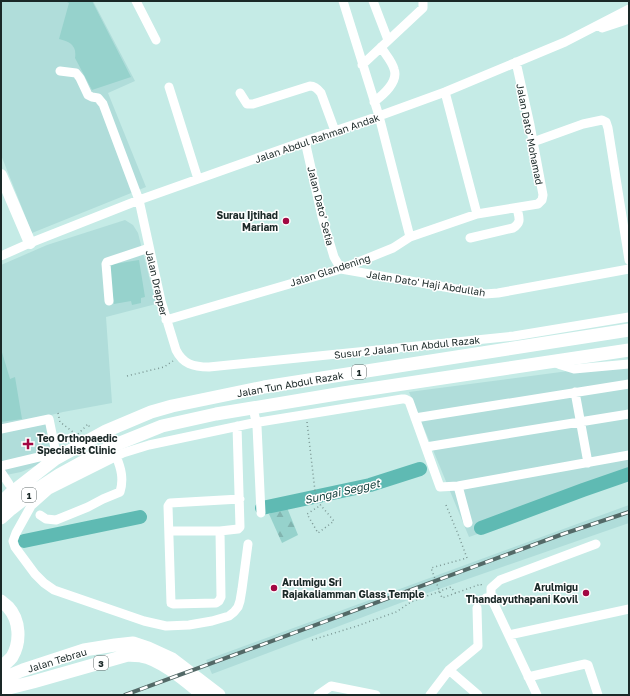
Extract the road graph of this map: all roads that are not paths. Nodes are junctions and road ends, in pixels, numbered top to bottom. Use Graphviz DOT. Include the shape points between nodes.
graph roads {
  1 [pos="343,1"];
  2 [pos="373,1"];
  3 [pos="423,1"];
  4 [pos="138,2"];
  5 [pos="629,9"];
  6 [pos="629,19"];
  7 [pos="156,40"];
  8 [pos="388,40"];
  9 [pos="565,42"];
  10 [pos="381,47"];
  11 [pos="516,62"];
  12 [pos="362,65"];
  13 [pos="60,71"];
  14 [pos="169,87"];
  15 [pos="240,92"];
  16 [pos="445,92"];
  17 [pos="374,102"];
  18 [pos="379,116"];
  19 [pos="334,131"];
  20 [pos="305,141"];
  21 [pos="533,142"];
  22 [pos="1,175"];
  23 [pos="198,179"];
  24 [pos="139,200"];
  25 [pos="538,204"];
  26 [pos="517,208"];
  27 [pos="477,214"];
  28 [pos="410,237"];
  29 [pos="470,238"];
  30 [pos="30,243"];
  31 [pos="149,248"];
  32 [pos="1,256"];
  33 [pos="629,260"];
  34 [pos="341,269"];
  35 [pos="629,269"];
  36 [pos="109,300"];
  37 [pos="629,317"];
  38 [pos="166,320"];
  39 [pos="629,326"];
  40 [pos="622,331"];
  41 [pos="629,350"];
  42 [pos="182,359"];
  43 [pos="553,361"];
  44 [pos="629,364"];
  45 [pos="629,384"];
  46 [pos="575,392"];
  47 [pos="253,408"];
  48 [pos="216,414"];
  49 [pos="629,414"];
  50 [pos="415,418"];
  51 [pos="256,422"];
  52 [pos="580,422"];
  53 [pos="233,427"];
  54 [pos="1,429"];
  55 [pos="426,447"];
  56 [pos="629,455"];
  57 [pos="116,456"];
  58 [pos="56,459"];
  59 [pos="588,462"];
  60 [pos="1,466"];
  61 [pos="1,472"];
  62 [pos="458,486"];
  63 [pos="18,493"];
  64 [pos="240,499"];
  65 [pos="1,503"];
  66 [pos="27,513"];
  67 [pos="261,513"];
  68 [pos="40,515"];
  69 [pos="1,518"];
  70 [pos="468,523"];
  71 [pos="169,531"];
  72 [pos="220,531"];
  73 [pos="248,544"];
  74 [pos="596,544"];
  75 [pos="1,601"];
  76 [pos="477,608"];
  77 [pos="629,609"];
  78 [pos="508,635"];
  79 [pos="170,663"];
  80 [pos="1,668"];
  81 [pos="450,670"];
  82 [pos="528,677"];
  83 [pos="1,679"];
  84 [pos="1,690"];
  85 [pos="203,691"];
  86 [pos="219,695"];
  87 [pos="318,695"];
  88 [pos="376,695"];
  89 [pos="430,695"];
  90 [pos="478,695"];
  91 [pos="537,695"];
  92 [pos="598,695"];
  1 -- 12 [label="street"];
  2 -- 8 [label="street"];
  3 -- 8 [label="street" via="423,8"];
  4 -- 7 [label="street"];
  5 -- 9 [label="street, Jalan Abdul Rahman Andak"];
  6 -- 9 [label="street"];
  8 -- 10 [label="street"];
  9 -- 11 [label="street, Jalan Abdul Rahman Andak"];
  10 -- 12 [label="street"];
  10 -- 17 [label="street" via="395,71 394,79 389,89"];
  11 -- 16 [label="street, Jalan Abdul Rahman Andak"];
  11 -- 21 [label="street, Jalan Dato' Mohamad"];
  12 -- 17 [label="street"];
  13 -- 24 [label="street, Jalan Drapper" via="76,73 88,95 98,98 103,104"];
  14 -- 23 [label="street"];
  15 -- 19 [label="street" via="247,104 253,104 314,86 321,93"];
  16 -- 18 [label="street, Jalan Abdul Rahman Andak"];
  16 -- 27 [label="street"];
  17 -- 18 [label="street"];
  18 -- 19 [label="street, Jalan Abdul Rahman Andak"];
  18 -- 28 [label="street"];
  19 -- 20 [label="street, Jalan Abdul Rahman Andak"];
  20 -- 23 [label="street, Jalan Abdul Rahman Andak"];
  20 -- 34 [label="street, Jalan Dato’ Setia" via="322,217 334,257"];
  21 -- 25 [label="street, Jalan Dato' Mohamad" via="543,195"];
  21 -- 33 [label="street" via="583,124 602,120 606,122"];
  22 -- 30 [label="main road"];
  23 -- 24 [label="street, Jalan Abdul Rahman Andak"];
  24 -- 30 [label="street, Jalan Abdul Rahman Andak"];
  24 -- 31 [label="street, Jalan Drapper"];
  25 -- 26 [label="street, Jalan Glandening"];
  26 -- 27 [label="street, Jalan Glandening"];
  26 -- 29 [label="street" via="520,220 513,228"];
  27 -- 28 [label="street, Jalan Glandening"];
  28 -- 34 [label="street, Jalan Glandening" via="393,248"];
  30 -- 32 [label="street, Jalan Abdul Rahman Andak"];
  31 -- 36 [label="street" via="107,262"];
  31 -- 38 [label="street, Jalan Drapper"];
  34 -- 35 [label="street, Jalan Dato' Haji Abdullah" via="485,294"];
  34 -- 38 [label="street, Jalan Glandening"];
  37 -- 42 [label="street, Susur 2 Jalan Tun Abdul Razak" via="514,336 224,365 199,367"];
  38 -- 42 [label="street, Jalan Drapper" via="176,350"];
  39 -- 40 [label="highway, Jalan Tun Abdul Razak"];
  40 -- 58 [label="highway, Jalan Tun Abdul Razak / 1" via="272,386 172,406 106,431"];
  41 -- 43 [label="highway, Jalan Tun Abdul Razak / 1"];
  43 -- 44 [label="street" via="574,369"];
  43 -- 47 [label="highway, Jalan Tun Abdul Razak / 1"];
  45 -- 46 [label="street"];
  46 -- 50 [label="street"];
  46 -- 52 [label="street"];
  47 -- 48 [label="highway, Jalan Tun Abdul Razak / 1"];
  47 -- 51 [label="street"];
  48 -- 53 [label="street"];
  48 -- 63 [label="highway, Jalan Tun Abdul Razak / 1" via="162,426 116,444"];
  49 -- 52 [label="street"];
  50 -- 51 [label="street" via="409,401 402,399"];
  50 -- 55 [label="street"];
  51 -- 53 [label="street"];
  51 -- 67 [label="street"];
  52 -- 55 [label="street"];
  52 -- 59 [label="street"];
  53 -- 57 [label="street" via="149,445"];
  53 -- 64 [label="street"];
  54 -- 58 [label="street" via="49,418"];
  55 -- 62 [label="street" via="440,487"];
  56 -- 59 [label="street"];
  57 -- 63 [label="street" via="49,490"];
  57 -- 68 [label="street" via="122,476 120,492 56,520 46,519"];
  58 -- 60 [label="street" via="39,457"];
  58 -- 63 [label="highway, Jalan Tun Abdul Razak / 1"];
  59 -- 62 [label="street"];
  61 -- 63 [label="street"];
  62 -- 70 [label="street"];
  63 -- 65 [label="highway, Jalan Tun Abdul Razak / 1"];
  63 -- 66 [label="street" via="31,506"];
  63 -- 68 [label="street" via="41,509"];
  63 -- 69 [label="highway, Jalan Tun Abdul Razak / 1"];
  64 -- 71 [label="street" via="170,503"];
  64 -- 72 [label="street" via="240,527"];
  66 -- 68 [label="street" via="35,518"];
  66 -- 73 [label="street" via="13,541 44,583 70,596 166,626 212,621 234,612 240,601"];
  71 -- 72 [label="street"];
  71 -- 72 [label="street" via="173,604 216,603 221,598"];
  74 -- 78 [label="street" via="500,580 491,588 488,599 494,604"];
  75 -- 80 [label="highway" via="9,608 15,619 18,642 12,656"];
  76 -- 81 [label="street" via="478,646"];
  77 -- 78 [label="street"];
  78 -- 82 [label="street"];
  79 -- 83 [label="highway, Jalan Tebrau / 3" via="148,648 133,643 84,650"];
  79 -- 84 [label="highway, Jalan Tebrau / 3" via="128,655"];
  79 -- 85 [label="highway, Jalan Tebrau / 3"];
  81 -- 89 [label="street"];
  81 -- 90 [label="street"];
  82 -- 91 [label="street"];
  82 -- 92 [label="street" via="585,664"];
  85 -- 86 [label="highway, Jalan Tebrau / 3"];
  87 -- 88 [label="street" via="331,686"];
}
